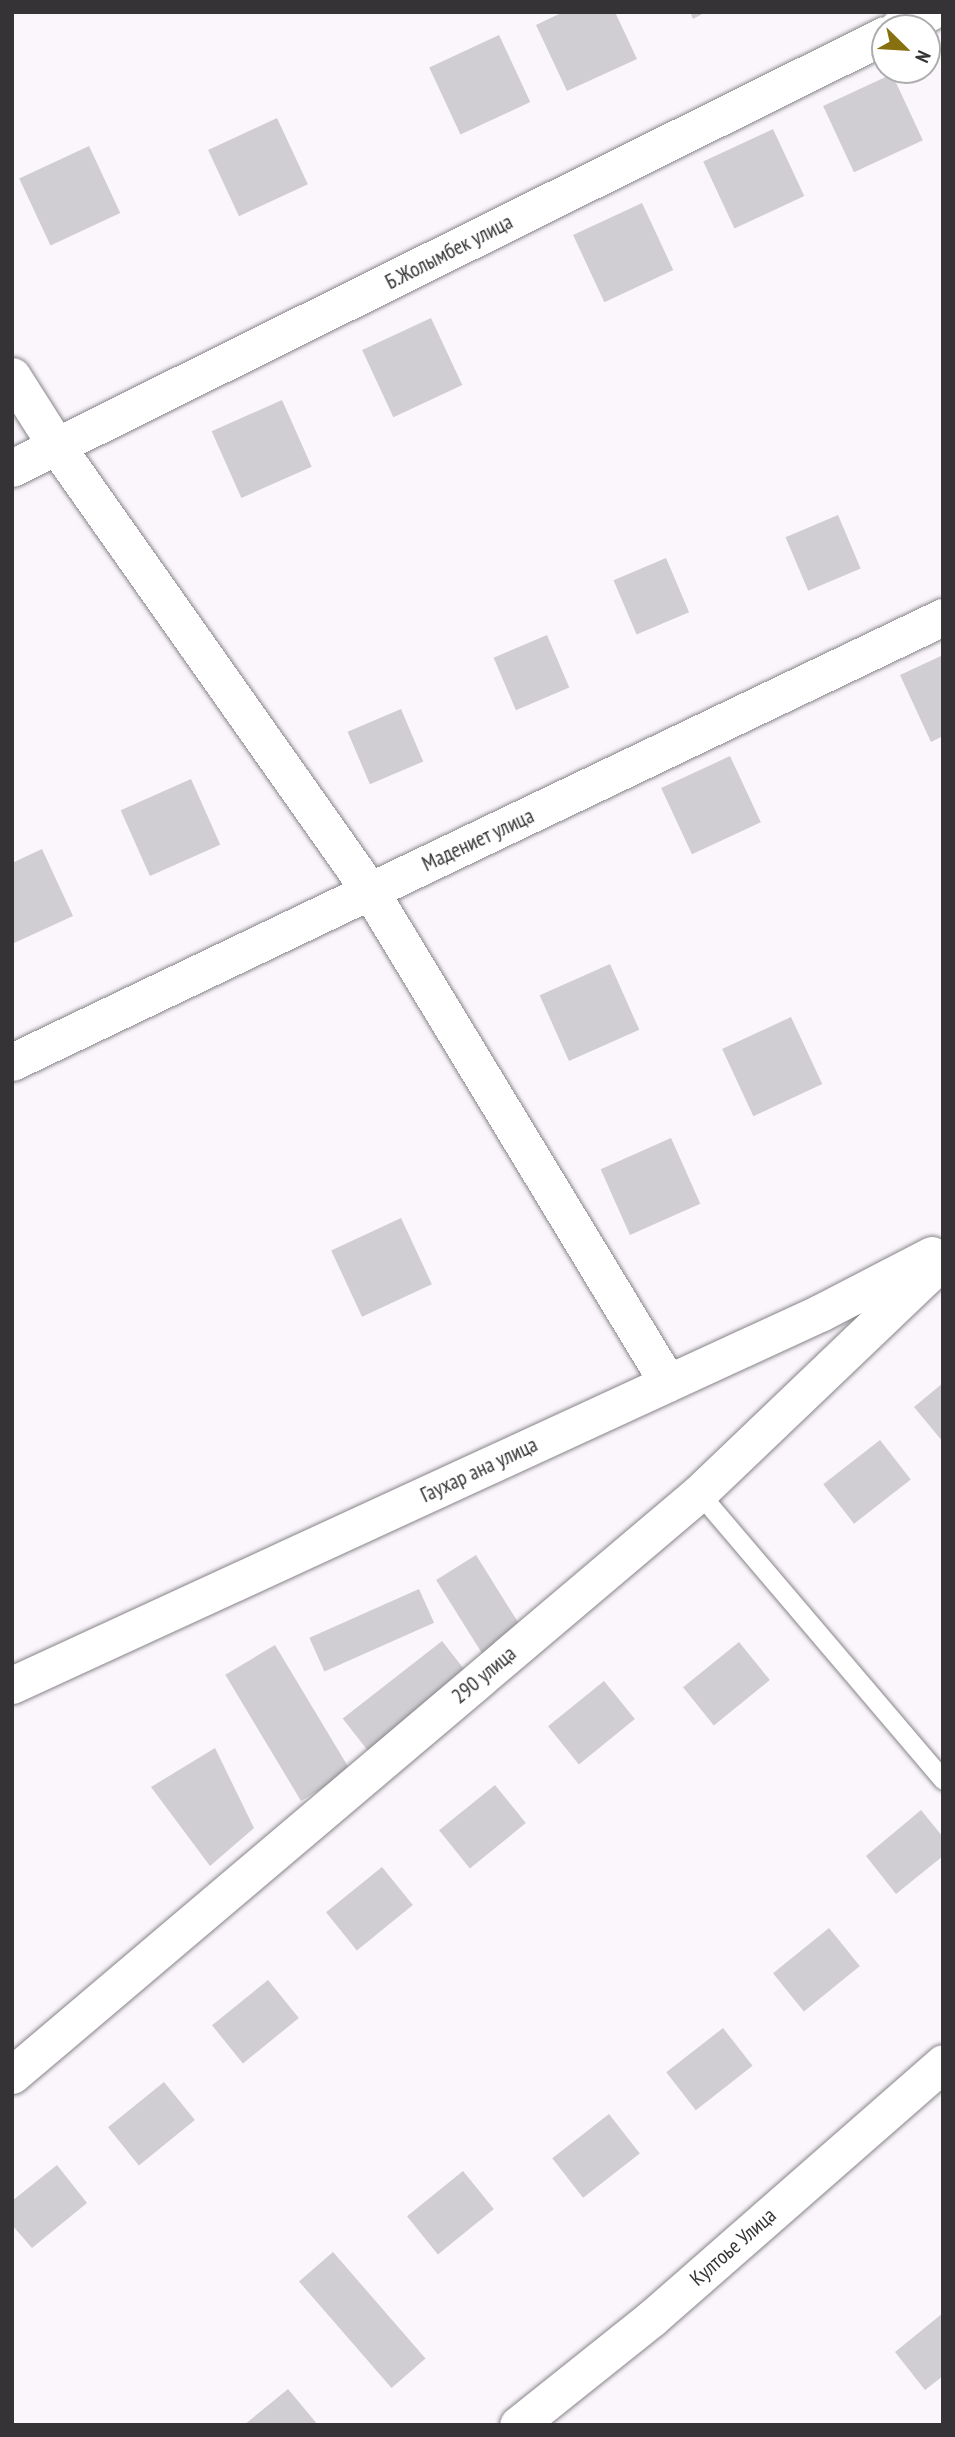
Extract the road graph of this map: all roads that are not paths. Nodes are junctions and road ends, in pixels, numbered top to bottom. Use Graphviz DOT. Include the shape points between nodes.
graph roads {
  1 [pos="871,41"];
  2 [pos="12,376"];
  3 [pos="57,447"];
  4 [pos="12,468"];
  5 [pos="943,617"];
  6 [pos="370,891"];
  7 [pos="12,1062"];
  8 [pos="943,1250"];
  9 [pos="943,1260"];
  10 [pos="668,1383"];
  11 [pos="699,1493"];
  12 [pos="12,1685"];
  13 [pos="943,1780"];
  14 [pos="943,2063"];
  15 [pos="12,2075"];
  16 [pos="518,2425"];
  1 -- 3 [label="street, Б.Жолымбек улица"];
  2 -- 3 [label="street"];
  3 -- 4 [label="street, Б.Жолымбек улица"];
  3 -- 6 [label="street"];
  5 -- 6 [label="street, Мадениет улица"];
  6 -- 7 [label="street, Мадениет улица"];
  6 -- 10 [label="street"];
  8 -- 10 [label="street, Гаухар ана улица"];
  9 -- 11 [label="street, 290 улица"];
  10 -- 12 [label="street, Гаухар ана улица"];
  11 -- 13 [label="lane"];
  11 -- 15 [label="street, 290 улица"];
  14 -- 16 [label="street, Култоье Улица" via="652,2318"];
}
